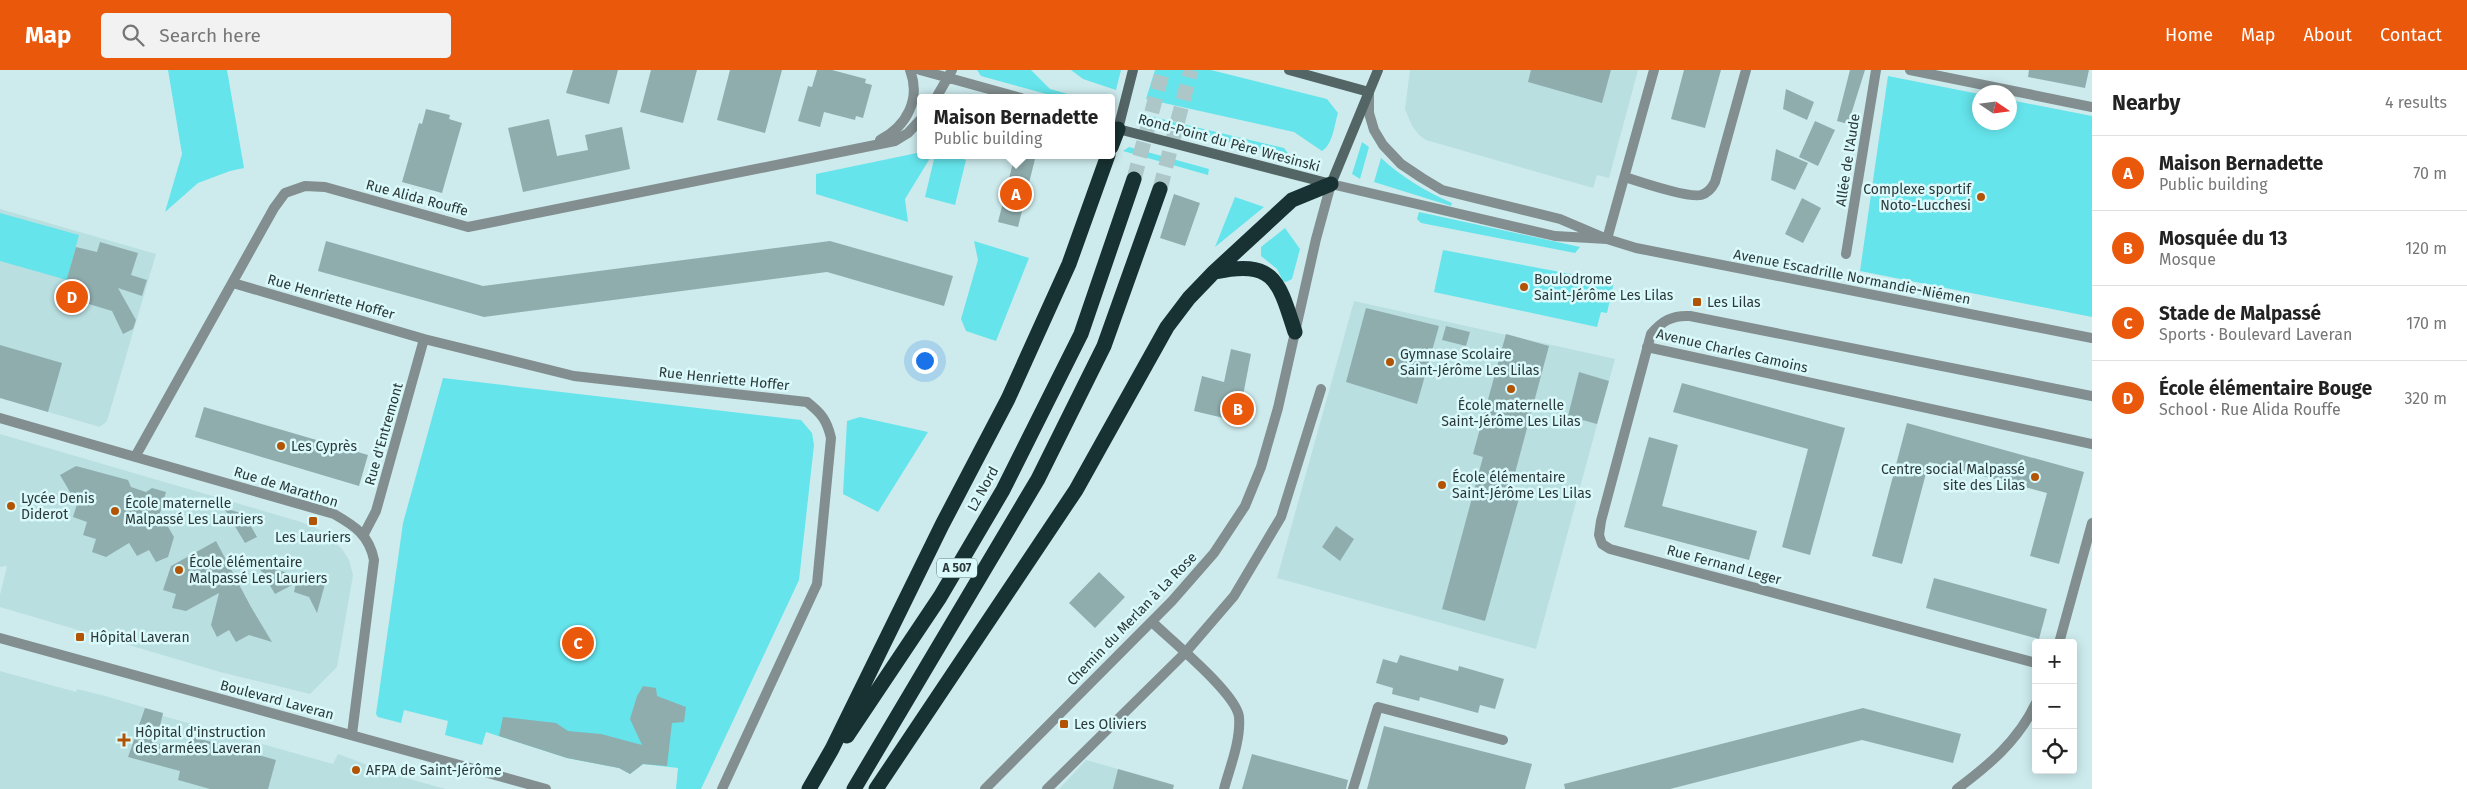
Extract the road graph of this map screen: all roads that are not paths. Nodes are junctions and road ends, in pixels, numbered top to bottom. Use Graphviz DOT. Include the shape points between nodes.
graph roads {
  1 [pos="910,70"];
  2 [pos="920,70"];
  3 [pos="1133,70"];
  4 [pos="1289,70"];
  5 [pos="1378,70"];
  6 [pos="1654,70"];
  7 [pos="1746,70"];
  8 [pos="1876,70"];
  9 [pos="1910,70"];
  10 [pos="1301,71"];
  11 [pos="950,74"];
  12 [pos="1369,92"];
  13 [pos="938,94"];
  14 [pos="1009,94"];
  15 [pos="2092,107"];
  16 [pos="917,124"];
  17 [pos="1115,124"];
  18 [pos="1115,127"];
  19 [pos="870,145"];
  20 [pos="1107,159"];
  21 [pos="1625,178"];
  22 [pos="1134,180"];
  23 [pos="1330,184"];
  24 [pos="1160,189"];
  25 [pos="1607,239"];
  26 [pos="1846,254"];
  27 [pos="1214,272"];
  28 [pos="233,283"];
  29 [pos="1296,332"];
  30 [pos="2092,338"];
  31 [pos="424,339"];
  32 [pos="1647,347"];
  33 [pos="1322,390"];
  34 [pos="2092,396"];
  35 [pos="0,418"];
  36 [pos="2092,444"];
  37 [pos="135,457"];
  38 [pos="2092,522"];
  39 [pos="364,534"];
  40 [pos="1152,622"];
  41 [pos="0,638"];
  42 [pos="2060,639"];
  43 [pos="1185,653"];
  44 [pos="2032,662"];
  45 [pos="2032,710"];
  46 [pos="352,734"];
  47 [pos="1503,740"];
  48 [pos="546,789"];
  49 [pos="722,789"];
  50 [pos="810,789"];
  51 [pos="854,789"];
  52 [pos="876,789"];
  53 [pos="985,789"];
  54 [pos="1047,789"];
  55 [pos="1224,789"];
  56 [pos="1353,789"];
  57 [pos="1957,789"];
  1 -- 19 [label="street, Rue Alida Rouffe" via="915,96 906,117 891,134"];
  2 -- 11 [label="street"];
  3 -- 17 [label="main road, Rond-Point du Père Wresinski"];
  4 -- 10 [label="main road"];
  5 -- 12 [label="main road"];
  6 -- 21 [label="street"];
  7 -- 21 [label="street" via="1716,182 1710,190 1700,195 1688,194"];
  8 -- 26 [label="street, Allée de l'Aude"];
  9 -- 15 [label="street"];
  10 -- 12 [label="main road"];
  11 -- 13 [label="street"];
  11 -- 14 [label="street"];
  12 -- 23 [label="main road, Rond-Point du Père Wresinski"];
  12 -- 25 [label="street, Avenue Escadrille Normandie-Niémen" via="1369,113 1374,130 1402,164 1422,178 1442,190 1560,219"];
  16 -- 19 [label="street, Rue Alida Rouffe" via="901,138"];
  18 -- 23 [label="main road, Rond-Point du Père Wresinski"];
  19 -- 28 [label="street, Rue Alida Rouffe" via="468,227 325,187 305,186 285,193"];
  20 -- 50 [label="highway" via="1069,264 1008,399"];
  21 -- 25 [label="street"];
  22 -- 50 [label="highway, L2 Nord / A 507" via="1081,334 1003,490 940,597"];
  23 -- 25 [label="street, Avenue Escadrille Normandie-Niémen" via="1555,236"];
  23 -- 27 [label="highway" via="1292,200"];
  23 -- 29 [label="street, Chemin du Merlan à La Rose"];
  24 -- 51 [label="highway, A 507" via="1104,346 1038,479"];
  25 -- 30 [label="street, Avenue Escadrille Normandie-Niémen" via="1760,274"];
  27 -- 29 [label="highway" via="1244,266 1265,272 1282,292"];
  27 -- 52 [label="highway" via="1167,327 1076,490"];
  28 -- 31 [label="street, Rue Henriette Hoffer"];
  28 -- 37 [label="street, Rue Alida Rouffe"];
  29 -- 40 [label="street, Chemin du Merlan à La Rose" via="1261,467 1245,506 1214,553"];
  31 -- 39 [label="street, Rue d'Entremont" via="376,511"];
  31 -- 49 [label="street, Rue Henriette Hoffer" via="574,376 807,402 828,423 831,438 817,584"];
  32 -- 34 [label="street, Avenue Charles Camoins" via="1651,334 1666,320 1690,316"];
  32 -- 36 [label="street, Avenue Charles Camoins"];
  32 -- 44 [label="street, Rue Fernand Leger" via="1601,521 1599,534 1602,544 1610,549"];
  33 -- 43 [label="street" via="1281,517 1234,596"];
  35 -- 37 [label="street, Rue de Marathon"];
  37 -- 39 [label="street, Rue de Marathon" via="334,514"];
  38 -- 42 [label="street"];
  39 -- 46 [label="street" via="374,560"];
  40 -- 43 [label="street"];
  40 -- 53 [label="street, Chemin du Merlan à La Rose"];
  41 -- 46 [label="street, Boulevard Laveran"];
  43 -- 54 [label="street"];
  43 -- 55 [label="street" via="1228,693 1239,715 1239,730"];
  45 -- 57 [label="street" via="2013,741"];
  46 -- 48 [label="street, Boulevard Laveran"];
  47 -- 56 [label="street" via="1378,707"];
}
